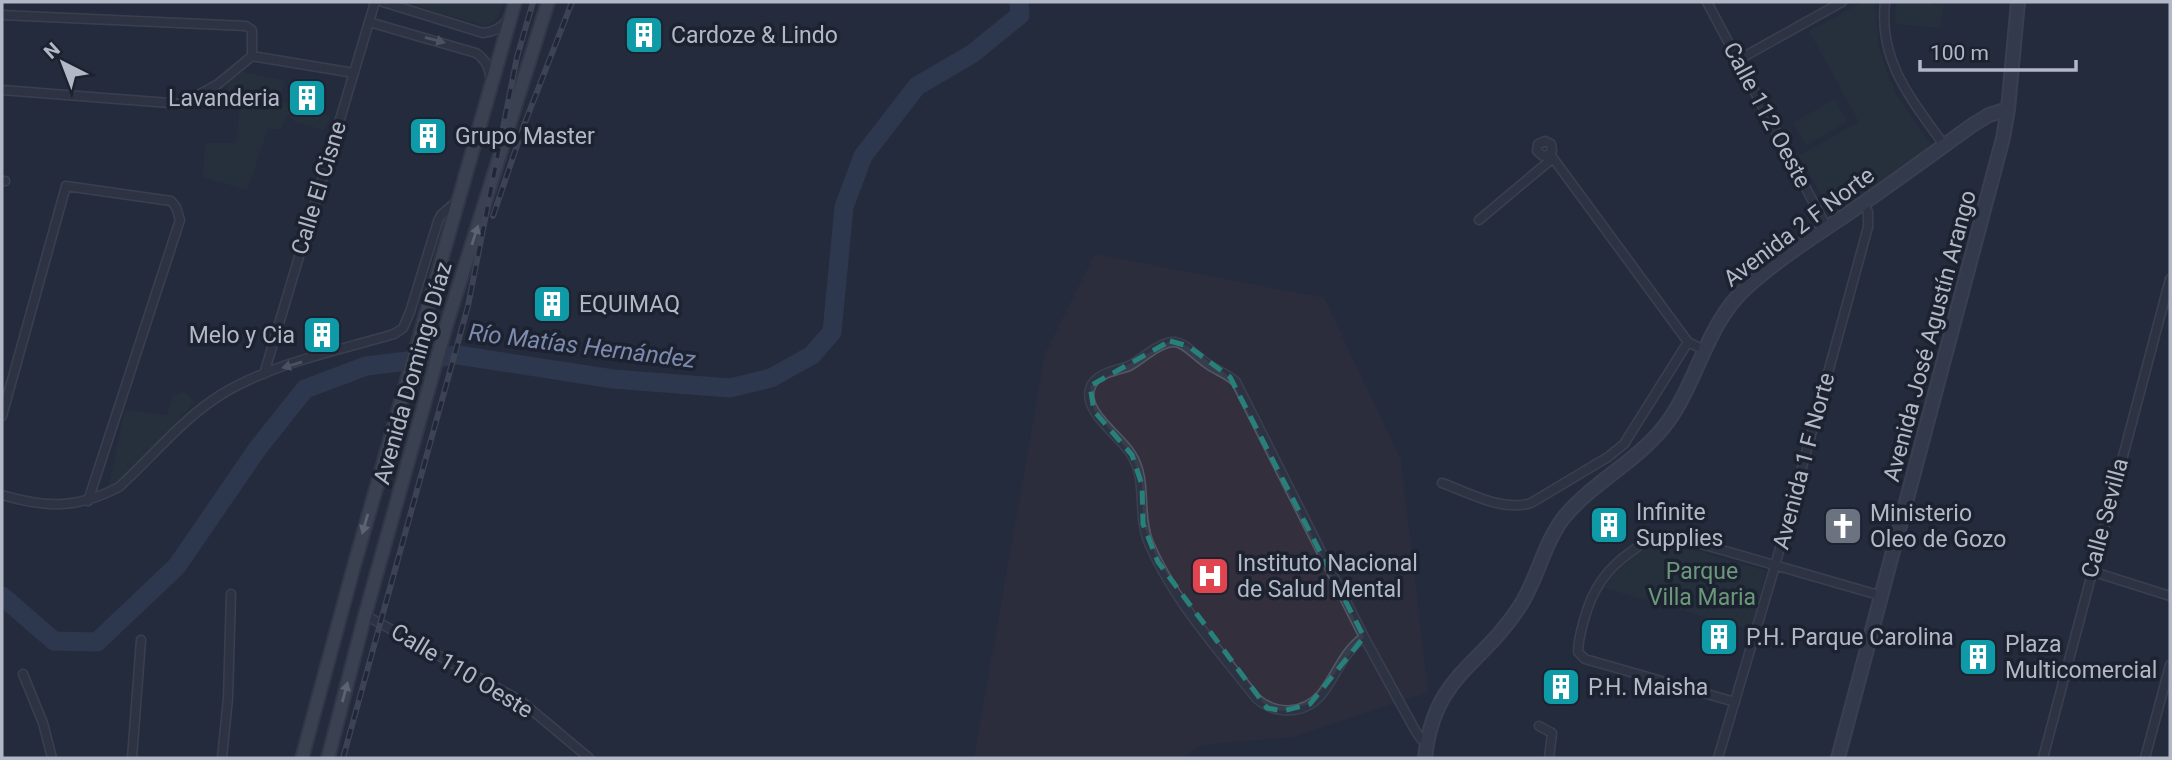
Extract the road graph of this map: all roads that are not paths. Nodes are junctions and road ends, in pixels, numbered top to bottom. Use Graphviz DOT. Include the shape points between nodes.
graph roads {
  1 [pos="375,2"];
  2 [pos="383,2"];
  3 [pos="548,2"];
  4 [pos="1707,2"];
  5 [pos="1842,2"];
  6 [pos="1885,2"];
  7 [pos="2018,2"];
  8 [pos="514,6"];
  9 [pos="2,15"];
  10 [pos="369,22"];
  11 [pos="252,56"];
  12 [pos="1738,60"];
  13 [pos="354,73"];
  14 [pos="491,87"];
  15 [pos="2,90"];
  16 [pos="2008,109"];
  17 [pos="1944,145"];
  18 [pos="458,200"];
  19 [pos="1864,203"];
  20 [pos="1479,220"];
  21 [pos="1827,228"];
  22 [pos="2170,279"];
  23 [pos="1688,342"];
  24 [pos="1704,350"];
  25 [pos="264,374"];
  26 [pos="2,416"];
  27 [pos="1442,483"];
  28 [pos="2,495"];
  29 [pos="88,501"];
  30 [pos="1775,566"];
  31 [pos="2091,571"];
  32 [pos="231,594"];
  33 [pos="1882,596"];
  34 [pos="2170,596"];
  35 [pos="365,614"];
  36 [pos="1364,637"];
  37 [pos="141,640"];
  38 [pos="2170,665"];
  39 [pos="23,674"];
  40 [pos="1735,702"];
  41 [pos="1539,726"];
  42 [pos="1426,741"];
  43 [pos="52,758"];
  44 [pos="132,758"];
  45 [pos="222,758"];
  46 [pos="302,758"];
  47 [pos="328,758"];
  48 [pos="589,758"];
  49 [pos="1425,758"];
  50 [pos="1549,758"];
  51 [pos="1718,758"];
  52 [pos="1838,758"];
  53 [pos="2043,758"];
  54 [pos="2145,758"];
  1 -- 10 [label="street, Calle El Cisne"];
  2 -- 8 [label="street" via="482,33 504,25"];
  35 -- 3 [label="main road, Avenida Domingo Díaz, one-way" via="447,323"];
  4 -- 12 [label="street, Calle 112 Oeste"];
  5 -- 12 [label="street"];
  6 -- 17 [label="street" via="1892,65"];
  7 -- 16 [label="street, Avenida José Agustín Arango"];
  8 -- 14 [label="main road, Avenida Domingo Díaz"];
  9 -- 11 [label="street" via="246,26 252,30"];
  10 -- 13 [label="street, Calle El Cisne"];
  10 -- 14 [label="street, one-way" via="476,53 490,69"];
  11 -- 13 [label="street"];
  11 -- 15 [label="street" via="182,104"];
  12 -- 21 [label="street, Calle 112 Oeste"];
  13 -- 25 [label="street, Calle El Cisne"];
  14 -- 18 [label="main road, Avenida Domingo Díaz"];
  16 -- 17 [label="street, Avenida 2 F Norte" via="1989,115"];
  16 -- 33 [label="street, Avenida José Agustín Arango"];
  17 -- 19 [label="street, Avenida 2 F Norte"];
  18 -- 25 [label="street, one-way" via="438,222 403,328"];
  18 -- 46 [label="main road, Avenida Domingo Díaz, one-way"];
  19 -- 21 [label="street, Avenida 2 F Norte"];
  19 -- 30 [label="street, Avenida 1 F Norte" via="1868,227"];
  20 -- 23 [label="street" via="1551,156"];
  21 -- 24 [label="street, Avenida 2 F Norte" via="1741,293"];
  22 -- 31 [label="street, Calle Sevilla"];
  23 -- 24 [label="street"];
  23 -- 27 [label="street" via="1624,444 1531,503 1507,506"];
  24 -- 42 [label="street, Avenida 2 F Norte" via="1663,428 1563,518 1509,622 1444,694"];
  25 -- 29 [label="street" via="201,409 119,487"];
  26 -- 29 [label="street" via="66,186 171,201 180,220"];
  28 -- 29 [label="street" via="50,506"];
  30 -- 33 [label="street"];
  30 -- 40 [label="street, Avenida 1 F Norte"];
  30 -- 40 [label="street" via="1658,534 1620,559 1589,601 1578,643 1578,652 1585,659"];
  31 -- 34 [label="street"];
  31 -- 53 [label="street, Calle Sevilla"];
  32 -- 45 [label="street"];
  33 -- 52 [label="street, Avenida José Agustín Arango"];
  47 -- 35 [label="main road, Avenida Domingo Díaz, one-way"];
  35 -- 48 [label="street, Calle 110 Oeste" via="521,701"];
  36 -- 36 [label="street" via="1236,382 1179,341 1160,345 1132,365 1097,378 1090,386 1089,398 1094,411 1132,455 1142,485 1143,524 1158,562 1256,698 1267,708 1283,711 1310,704"];
  36 -- 42 [label="street" via="1415,730"];
  37 -- 44 [label="street"];
  38 -- 54 [label="street"];
  39 -- 43 [label="street"];
  40 -- 51 [label="street, Avenida 1 F Norte"];
  41 -- 50 [label="street" via="1552,733"];
  42 -- 49 [label="street, Avenida 2 F Norte"];
}
